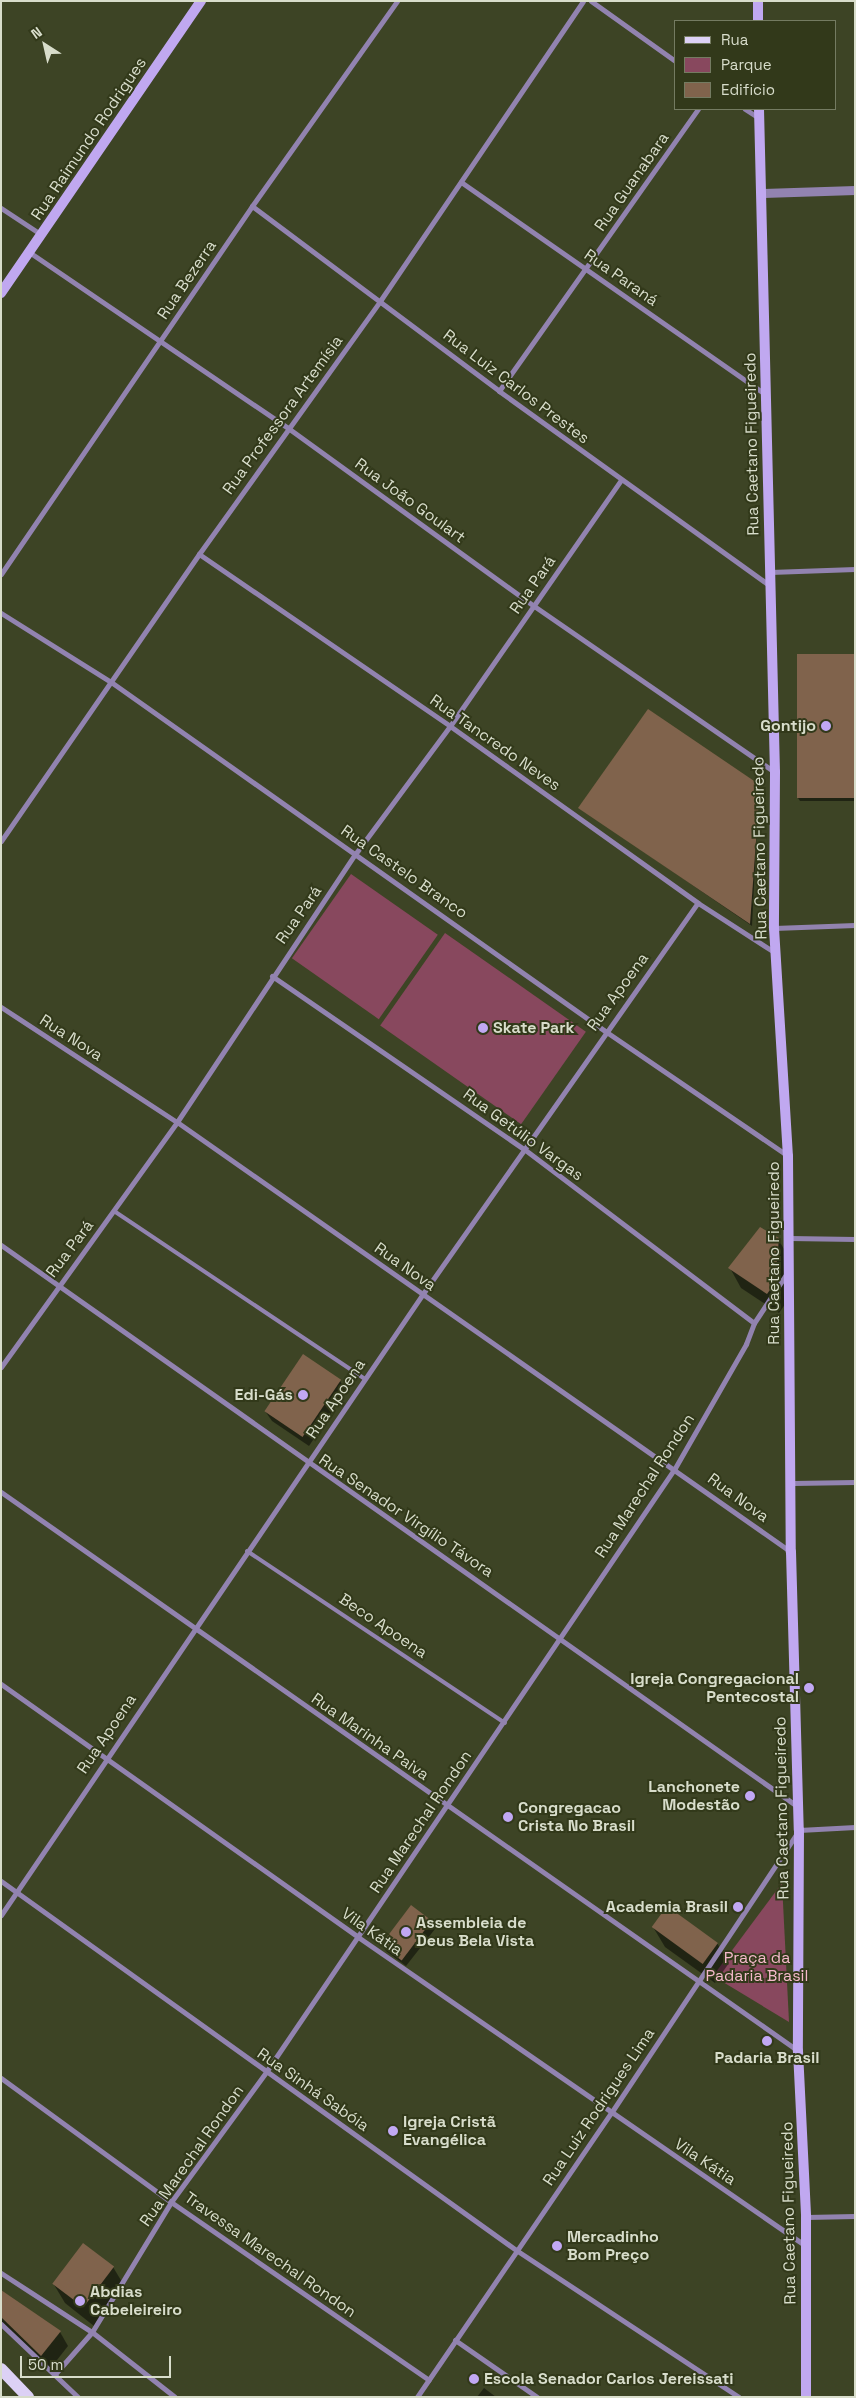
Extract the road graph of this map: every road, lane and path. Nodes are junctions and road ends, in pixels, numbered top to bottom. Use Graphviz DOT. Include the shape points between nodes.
graph roads {
  1 [pos="201,1"];
  2 [pos="397,1"];
  3 [pos="583,1"];
  4 [pos="591,1"];
  5 [pos="758,1"];
  6 [pos="758,20"];
  7 [pos="674,60"];
  8 [pos="697,110"];
  9 [pos="747,110"];
  10 [pos="760,114"];
  11 [pos="461,182"];
  12 [pos="855,190"];
  13 [pos="763,193"];
  14 [pos="252,206"];
  15 [pos="1,208"];
  16 [pos="42,235"];
  17 [pos="29,252"];
  18 [pos="586,269"];
  19 [pos="1,293"];
  20 [pos="380,301"];
  21 [pos="161,341"];
  22 [pos="499,391"];
  23 [pos="766,395"];
  24 [pos="288,428"];
  25 [pos="621,480"];
  26 [pos="199,554"];
  27 [pos="855,569"];
  28 [pos="770,572"];
  29 [pos="1,574"];
  30 [pos="768,584"];
  31 [pos="534,606"];
  32 [pos="1,613"];
  33 [pos="111,682"];
  34 [pos="450,726"];
  35 [pos="775,772"];
  36 [pos="1,841"];
  37 [pos="356,853"];
  38 [pos="698,903"];
  39 [pos="855,925"];
  40 [pos="774,928"];
  41 [pos="777,954"];
  42 [pos="272,976"];
  43 [pos="1,1007"];
  44 [pos="606,1031"];
  45 [pos="176,1122"];
  46 [pos="524,1149"];
  47 [pos="788,1156"];
  48 [pos="114,1211"];
  49 [pos="788,1238"];
  50 [pos="855,1239"];
  51 [pos="1,1244"];
  52 [pos="788,1271"];
  53 [pos="58,1285"];
  54 [pos="422,1295"];
  55 [pos="754,1322"];
  56 [pos="1,1367"];
  57 [pos="365,1379"];
  58 [pos="307,1463"];
  59 [pos="675,1468"];
  60 [pos="855,1482"];
  61 [pos="792,1483"];
  62 [pos="1,1492"];
  63 [pos="248,1551"];
  64 [pos="792,1552"];
  65 [pos="194,1629"];
  66 [pos="561,1637"];
  67 [pos="1,1684"];
  68 [pos="505,1723"];
  69 [pos="105,1759"];
  70 [pos="448,1807"];
  71 [pos="798,1807"];
  72 [pos="855,1827"];
  73 [pos="798,1830"];
  74 [pos="1,1881"];
  75 [pos="17,1892"];
  76 [pos="1,1915"];
  77 [pos="358,1937"];
  78 [pos="699,1982"];
  79 [pos="798,2051"];
  80 [pos="266,2072"];
  81 [pos="1,2078"];
  82 [pos="611,2113"];
  83 [pos="172,2202"];
  84 [pos="855,2216"];
  85 [pos="806,2218"];
  86 [pos="806,2246"];
  87 [pos="516,2250"];
  88 [pos="1,2273"];
  89 [pos="1,2324"];
  90 [pos="92,2332"];
  91 [pos="455,2340"];
  92 [pos="1,2369"];
  93 [pos="55,2374"];
  94 [pos="428,2380"];
  95 [pos="28,2397"];
  96 [pos="78,2397"];
  97 [pos="175,2397"];
  98 [pos="416,2397"];
  99 [pos="537,2397"];
  100 [pos="739,2397"];
  101 [pos="806,2397"];
  1 -- 16 [label="main road, Rua Raimundo Rodrigues"];
  2 -- 14 [label="street, Rua Bezerra"];
  3 -- 11 [label="street, Rua Professora Artemísia"];
  4 -- 7 [label="street"];
  5 -- 6 [label="main road"];
  8 -- 18 [label="street, Rua Guanabara"];
  9 -- 10 [label="street"];
  10 -- 13 [label="main road, Rua Caetano Figueiredo"];
  11 -- 18 [label="street, Rua Paraná"];
  11 -- 20 [label="street, Rua Professora Artemísia"];
  12 -- 13 [label="street"];
  13 -- 23 [label="main road, Rua Caetano Figueiredo"];
  14 -- 20 [label="street, Rua Luiz Carlos Prestes"];
  14 -- 21 [label="street, Rua Bezerra"];
  15 -- 16 [label="street"];
  16 -- 17 [label="main road, Rua Raimundo Rodrigues"];
  17 -- 19 [label="main road, Rua Raimundo Rodrigues"];
  17 -- 21 [label="street, Rua João Goulart"];
  18 -- 22 [label="street, Rua Guanabara"];
  18 -- 23 [label="street, Rua Paraná"];
  20 -- 22 [label="street, Rua Luiz Carlos Prestes"];
  20 -- 24 [label="street, Rua Professora Artemísia"];
  21 -- 24 [label="street, Rua João Goulart"];
  21 -- 29 [label="street, Rua Bezerra"];
  22 -- 25 [label="street, Rua Luiz Carlos Prestes"];
  23 -- 28 [label="main road, Rua Caetano Figueiredo"];
  24 -- 26 [label="street, Rua Professora Artemísia"];
  24 -- 31 [label="street, Rua João Goulart"];
  25 -- 30 [label="street, Rua Luiz Carlos Prestes"];
  25 -- 31 [label="street, Rua Pará"];
  26 -- 33 [label="street, Rua Professora Artemísia"];
  26 -- 34 [label="street, Rua Tancredo Neves"];
  27 -- 28 [label="street"];
  28 -- 30 [label="main road, Rua Caetano Figueiredo"];
  30 -- 35 [label="main road, Rua Caetano Figueiredo"];
  31 -- 34 [label="street, Rua Pará"];
  31 -- 35 [label="street, Rua João Goulart"];
  32 -- 33 [label="street, Rua Castelo Branco"];
  33 -- 36 [label="street, Rua Professora Artemísia"];
  33 -- 37 [label="street, Rua Castelo Branco"];
  34 -- 37 [label="street, Rua Pará"];
  34 -- 38 [label="street, Rua Tancredo Neves"];
  35 -- 40 [label="main road, Rua Caetano Figueiredo"];
  37 -- 42 [label="street, Rua Pará"];
  37 -- 44 [label="street, Rua Castelo Branco"];
  38 -- 41 [label="street, Rua Tancredo Neves"];
  38 -- 44 [label="street, Rua Apoena"];
  39 -- 40 [label="street"];
  40 -- 41 [label="main road, Rua Caetano Figueiredo"];
  41 -- 47 [label="main road, Rua Caetano Figueiredo"];
  42 -- 45 [label="street, Rua Pará"];
  42 -- 46 [label="street, Rua Getúlio Vargas"];
  43 -- 45 [label="street, Rua Nova"];
  44 -- 46 [label="street, Rua Apoena"];
  44 -- 47 [label="street, Rua Castelo Branco"];
  45 -- 48 [label="street, Rua Pará"];
  45 -- 54 [label="street, Rua Nova"];
  46 -- 54 [label="street, Rua Apoena"];
  46 -- 55 [label="street, Rua Getúlio Vargas"];
  47 -- 49 [label="main road, Rua Caetano Figueiredo"];
  48 -- 53 [label="street, Rua Pará"];
  48 -- 57 [label="lane"];
  49 -- 50 [label="street"];
  49 -- 52 [label="main road, Rua Caetano Figueiredo"];
  51 -- 53 [label="street, Rua Senador Virgílio Távora"];
  52 -- 55 [label="street, Rua Marechal Rondon"];
  52 -- 61 [label="main road, Rua Caetano Figueiredo"];
  53 -- 56 [label="street, Rua Pará"];
  53 -- 58 [label="street, Rua Senador Virgílio Távora"];
  54 -- 57 [label="street, Rua Apoena"];
  54 -- 59 [label="street, Rua Nova"];
  55 -- 59 [label="street, Rua Marechal Rondon" via="746,1344"];
  57 -- 58 [label="street, Rua Apoena"];
  58 -- 63 [label="street, Rua Apoena"];
  58 -- 66 [label="street, Rua Senador Virgílio Távora"];
  59 -- 64 [label="street, Rua Nova"];
  59 -- 66 [label="street, Rua Marechal Rondon"];
  60 -- 61 [label="street"];
  61 -- 64 [label="main road, Rua Caetano Figueiredo"];
  62 -- 65 [label="street, Rua Marinha Paiva"];
  63 -- 65 [label="street, Rua Apoena"];
  63 -- 68 [label="lane, Beco Apoena"];
  64 -- 71 [label="main road, Rua Caetano Figueiredo"];
  65 -- 69 [label="street, Rua Apoena"];
  65 -- 70 [label="street, Rua Marinha Paiva"];
  66 -- 68 [label="street, Rua Marechal Rondon"];
  66 -- 71 [label="street, Rua Senador Virgílio Távora"];
  67 -- 69 [label="street, Vila Kátia"];
  68 -- 70 [label="street, Rua Marechal Rondon"];
  69 -- 75 [label="street, Rua Apoena"];
  69 -- 77 [label="street, Vila Kátia"];
  70 -- 77 [label="street, Rua Marechal Rondon"];
  70 -- 78 [label="street, Rua Marinha Paiva"];
  71 -- 73 [label="main road, Rua Caetano Figueiredo"];
  72 -- 73 [label="street"];
  73 -- 78 [label="street, Rua Luiz Rodrigues Lima"];
  73 -- 79 [label="main road, Rua Caetano Figueiredo"];
  74 -- 75 [label="street, Rua Sinhá Sabóia"];
  75 -- 76 [label="street, Rua Apoena"];
  75 -- 80 [label="street, Rua Sinhá Sabóia"];
  77 -- 80 [label="street, Rua Marechal Rondon"];
  77 -- 82 [label="street, Vila Kátia"];
  78 -- 79 [label="street, Rua Marinha Paiva"];
  78 -- 82 [label="street, Rua Luiz Rodrigues Lima"];
  79 -- 85 [label="main road, Rua Caetano Figueiredo"];
  80 -- 83 [label="street, Rua Marechal Rondon"];
  80 -- 87 [label="street, Rua Sinhá Sabóia"];
  81 -- 83 [label="street, Travessa Marechal Rondon"];
  82 -- 86 [label="street, Vila Kátia"];
  82 -- 87 [label="street, Rua Luiz Rodrigues Lima"];
  83 -- 90 [label="street, Rua Marechal Rondon"];
  83 -- 94 [label="street, Travessa Marechal Rondon"];
  84 -- 85 [label="street"];
  85 -- 86 [label="main road, Rua Caetano Figueiredo"];
  86 -- 101 [label="main road, Rua Caetano Figueiredo"];
  87 -- 91 [label="street, Rua Luiz Rodrigues Lima"];
  87 -- 100 [label="street, Rua Sinhá Sabóia"];
  88 -- 90 [label="street"];
  89 -- 93 [label="street"];
  90 -- 93 [label="street, Rua Marechal Rondon"];
  90 -- 97 [label="street"];
  91 -- 94 [label="street, Rua Luiz Rodrigues Lima"];
  91 -- 99 [label="street"];
  92 -- 95 [label="main road"];
  93 -- 96 [label="street"];
  94 -- 98 [label="street, Rua Luiz Rodrigues Lima"];
}
